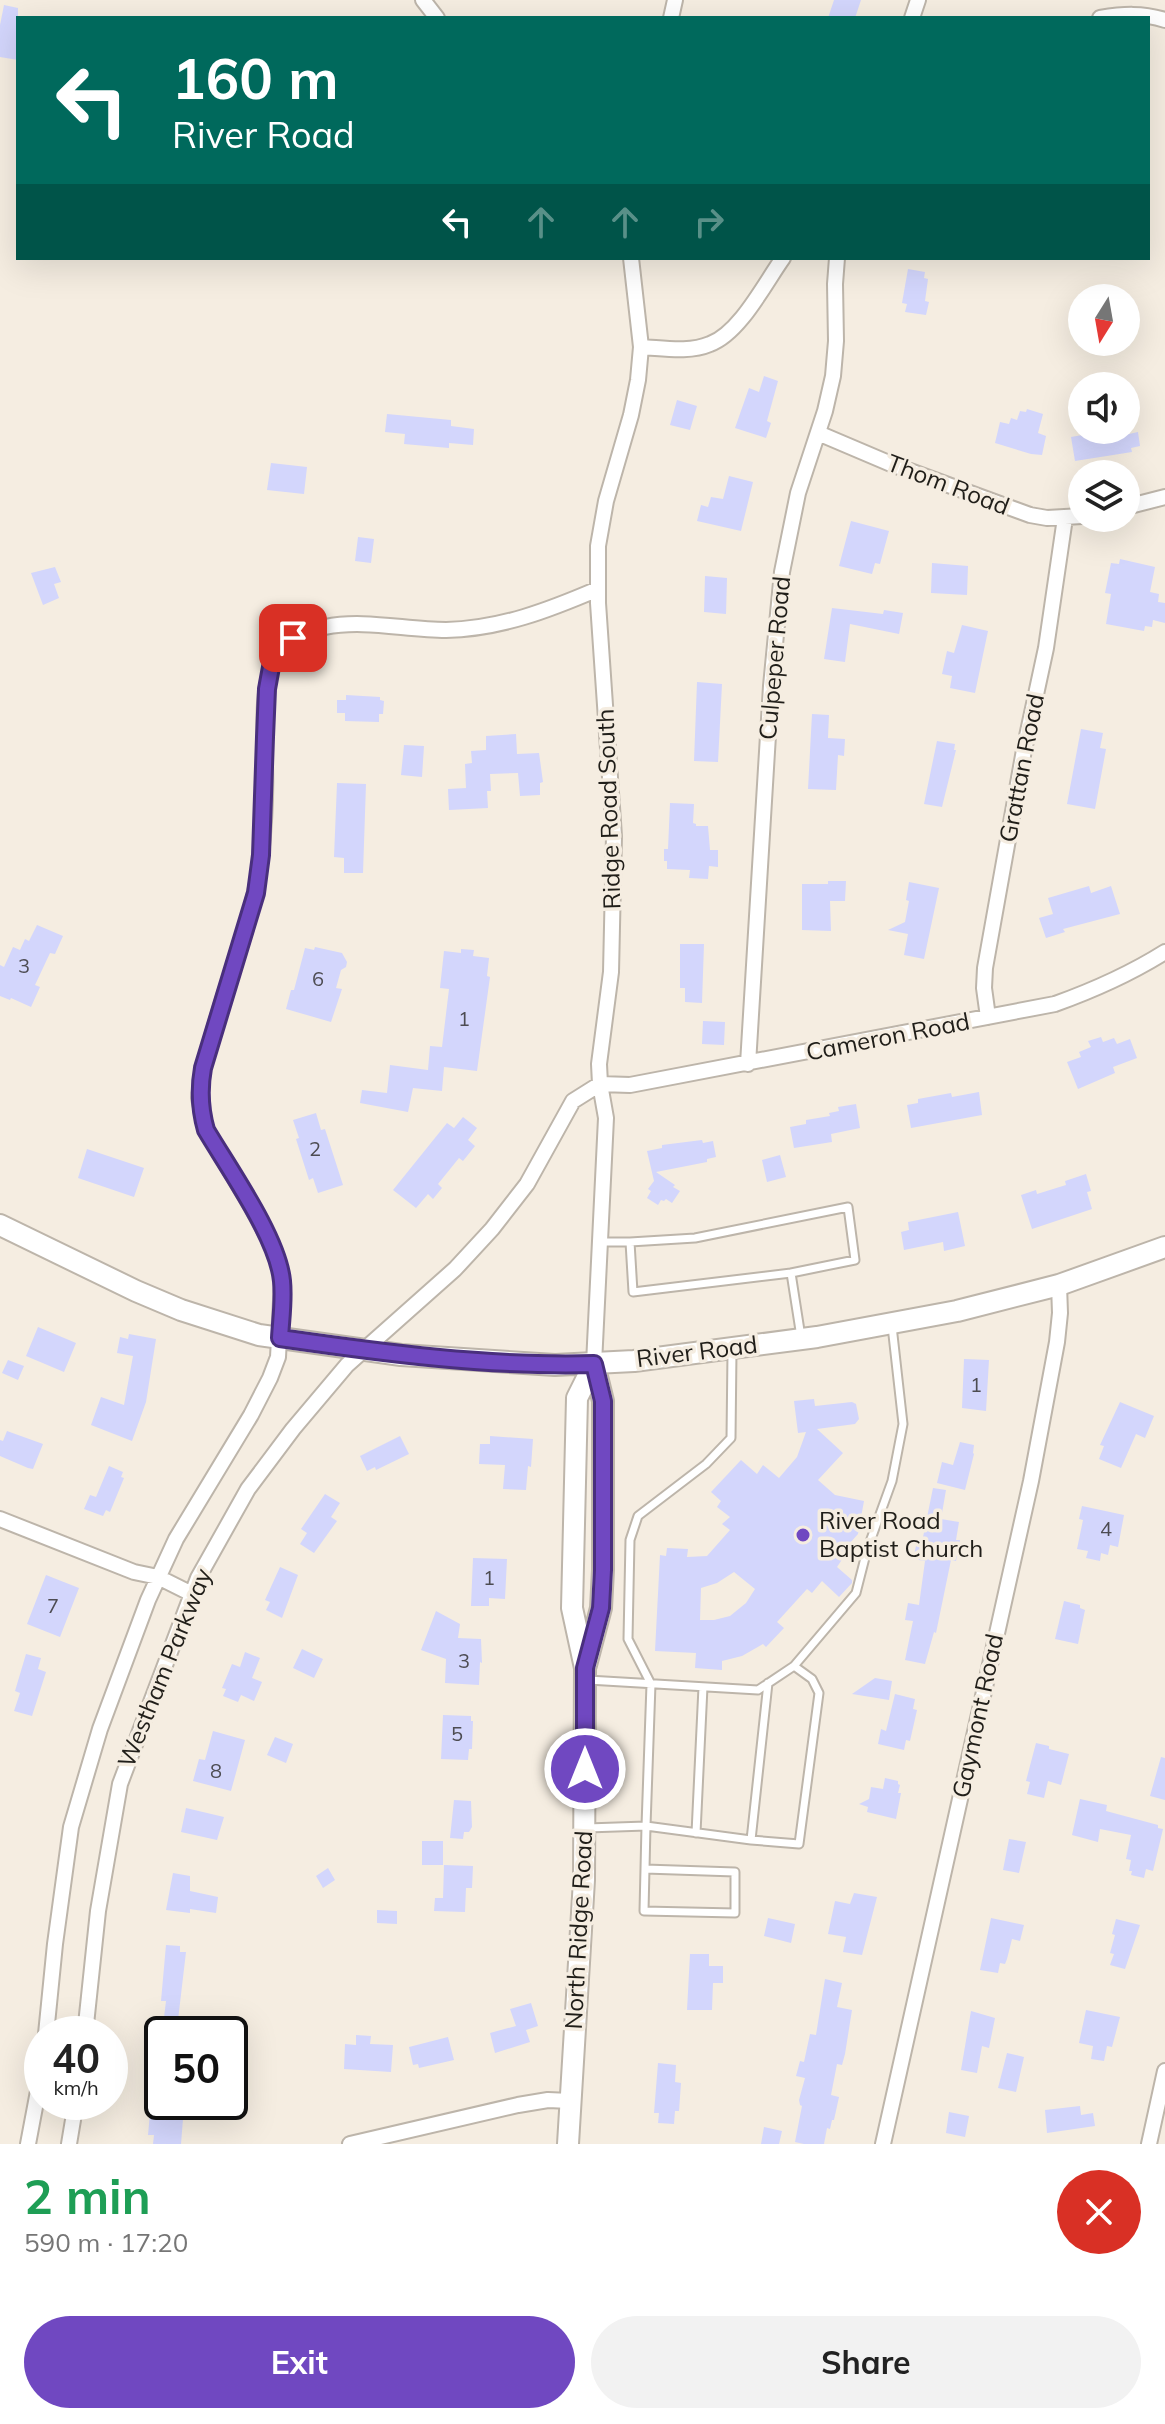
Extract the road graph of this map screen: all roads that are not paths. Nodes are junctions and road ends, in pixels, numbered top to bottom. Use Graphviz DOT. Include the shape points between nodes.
graph roads {
  1 [pos="423,0"];
  2 [pos="435,16"];
  3 [pos="1110,16"];
  4 [pos="1165,20"];
  5 [pos="631,260"];
  6 [pos="782,260"];
  7 [pos="837,260"];
  8 [pos="641,347"];
  9 [pos="818,433"];
  10 [pos="1165,497"];
  11 [pos="1140,503"];
  12 [pos="1065,518"];
  13 [pos="1068,518"];
  14 [pos="598,589"];
  15 [pos="1165,952"];
  16 [pos="988,1017"];
  17 [pos="748,1064"];
  18 [pos="600,1084"];
  19 [pos="0,1225"];
  20 [pos="600,1242"];
  21 [pos="630,1242"];
  22 [pos="1165,1247"];
  23 [pos="791,1273"];
  24 [pos="1059,1285"];
  25 [pos="891,1324"];
  26 [pos="280,1338"];
  27 [pos="801,1339"];
  28 [pos="732,1348"];
  29 [pos="362,1350"];
  30 [pos="594,1364"];
  31 [pos="0,1519"];
  32 [pos="158,1577"];
  33 [pos="192,1594"];
  34 [pos="794,1666"];
  35 [pos="585,1674"];
  36 [pos="768,1683"];
  37 [pos="651,1684"];
  38 [pos="703,1687"];
  39 [pos="646,1826"];
  40 [pos="584,1828"];
  41 [pos="696,1833"];
  42 [pos="751,1840"];
  43 [pos="645,1869"];
  44 [pos="48,2016"];
  45 [pos="87,2016"];
  46 [pos="1165,2071"];
  47 [pos="570,2101"];
  48 [pos="33,2120"];
  49 [pos="73,2120"];
  50 [pos="28,2144"];
  51 [pos="69,2144"];
  52 [pos="350,2144"];
  53 [pos="568,2144"];
  54 [pos="883,2144"];
  55 [pos="1149,2144"];
  1 -- 2 [label="street"];
  3 -- 4 [label="street" via="1145,14"];
  5 -- 8 [label="street, Ridge Road South"];
  6 -- 8 [label="street" via="738,322 712,344"];
  7 -- 9 [label="street, Culpeper Road" via="833,376"];
  8 -- 14 [label="street, Ridge Road South" via="631,415 598,546"];
  9 -- 12 [label="street, Thom Road" via="994,503"];
  9 -- 17 [label="street, Culpeper Road" via="798,493 782,572"];
  10 -- 11 [label="street"];
  12 -- 13 [label="street, Thom Road"];
  12 -- 16 [label="street, Grattan Road" via="1046,648 985,968"];
  14 -- 18 [label="street, Ridge Road South" via="614,836 611,972"];
  14 -- 26 [label="street, Westham Parkway" via="553,609 485,628 338,625 310,630 285,645 271,667 256,893 203,1068 199,1098 206,1130 278,1261"];
  15 -- 16 [label="street, Cameron Road" via="1099,988 1055,1004"];
  16 -- 17 [label="street, Cameron Road"];
  17 -- 18 [label="street, Cameron Road" via="630,1085"];
  18 -- 20 [label="street, Ridge Road South" via="606,1118"];
  18 -- 29 [label="street, Westham Parkway" via="573,1101 527,1184 492,1229 455,1269"];
  19 -- 26 [label="main road, River Road" via="170,1305"];
  20 -- 21 [label="lane"];
  20 -- 30 [label="street, Ridge Road South"];
  21 -- 23 [label="lane" via="633,1292"];
  21 -- 23 [label="lane" via="695,1238 848,1207 855,1260"];
  22 -- 24 [label="main road, River Road"];
  23 -- 27 [label="lane"];
  24 -- 25 [label="main road, River Road"];
  24 -- 54 [label="street, Gaymont Road" via="1057,1342 1031,1481"];
  25 -- 27 [label="main road, River Road"];
  25 -- 34 [label="lane" via="903,1424 892,1481 856,1593"];
  26 -- 29 [label="main road, River Road"];
  26 -- 32 [label="street, Westham Parkway" via="270,1378"];
  27 -- 28 [label="main road, River Road"];
  28 -- 30 [label="main road, River Road"];
  28 -- 37 [label="lane" via="731,1438 638,1516 630,1540 628,1639"];
  29 -- 30 [label="main road, River Road" via="494,1362"];
  29 -- 33 [label="street, Westham Parkway" via="260,1472"];
  30 -- 35 [label="main road, North Ridge Road" via="603,1401 603,1570 601,1608"];
  30 -- 35 [label="main road, North Ridge Road" via="577,1398 572,1608"];
  31 -- 32 [label="street"];
  32 -- 33 [label="street"];
  32 -- 44 [label="street, Westham Parkway" via="100,1729 71,1827"];
  33 -- 45 [label="street, Westham Parkway" via="120,1784"];
  34 -- 36 [label="lane"];
  34 -- 42 [label="lane" via="812,1679 819,1693 799,1844"];
  35 -- 37 [label="lane"];
  35 -- 40 [label="main road, North Ridge Road"];
  36 -- 38 [label="lane" via="758,1690"];
  36 -- 42 [label="lane"];
  37 -- 38 [label="lane"];
  37 -- 39 [label="lane"];
  38 -- 41 [label="lane"];
  39 -- 40 [label="lane"];
  39 -- 41 [label="lane"];
  39 -- 43 [label="lane"];
  40 -- 47 [label="main road, North Ridge Road"];
  41 -- 42 [label="lane"];
  43 -- 43 [label="lane" via="644,1911 735,1913 735,1872"];
  46 -- 55 [label="street"];
  47 -- 52 [label="street" via="518,2105"];
  47 -- 53 [label="main road, North Ridge Road"];
  48 -- 50 [label="street"];
  49 -- 51 [label="street"];
}
